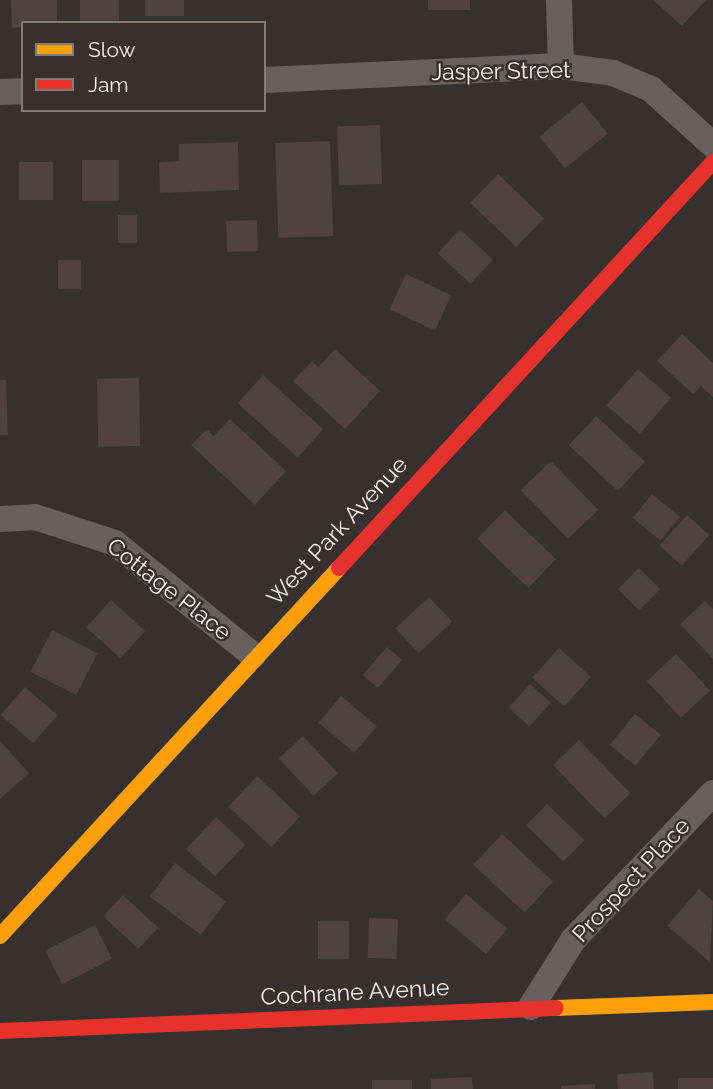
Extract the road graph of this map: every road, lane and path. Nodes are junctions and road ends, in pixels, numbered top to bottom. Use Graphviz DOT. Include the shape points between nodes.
graph roads {
  1 [pos="559,0"];
  2 [pos="561,66"];
  3 [pos="266,80"];
  4 [pos="21,91"];
  5 [pos="0,92"];
  6 [pos="713,145"];
  7 [pos="713,162"];
  8 [pos="0,519"];
  9 [pos="253,655"];
  10 [pos="713,793"];
  11 [pos="0,936"];
  12 [pos="713,1002"];
  13 [pos="531,1007"];
  14 [pos="0,1031"];
  1 -- 2 [label="street"];
  2 -- 3 [label="street, Jasper Street"];
  2 -- 6 [label="street, Jasper Street" via="613,73 651,89"];
  4 -- 5 [label="street"];
  7 -- 9 [label="street, West Park Avenue"];
  8 -- 9 [label="street, Cottage Place" via="35,517 115,543"];
  9 -- 11 [label="street, West Park Avenue"];
  10 -- 13 [label="street, Prospect Place" via="573,940"];
  12 -- 13 [label="street, Cochrane Avenue"];
  13 -- 14 [label="street, Cochrane Avenue"];
}
